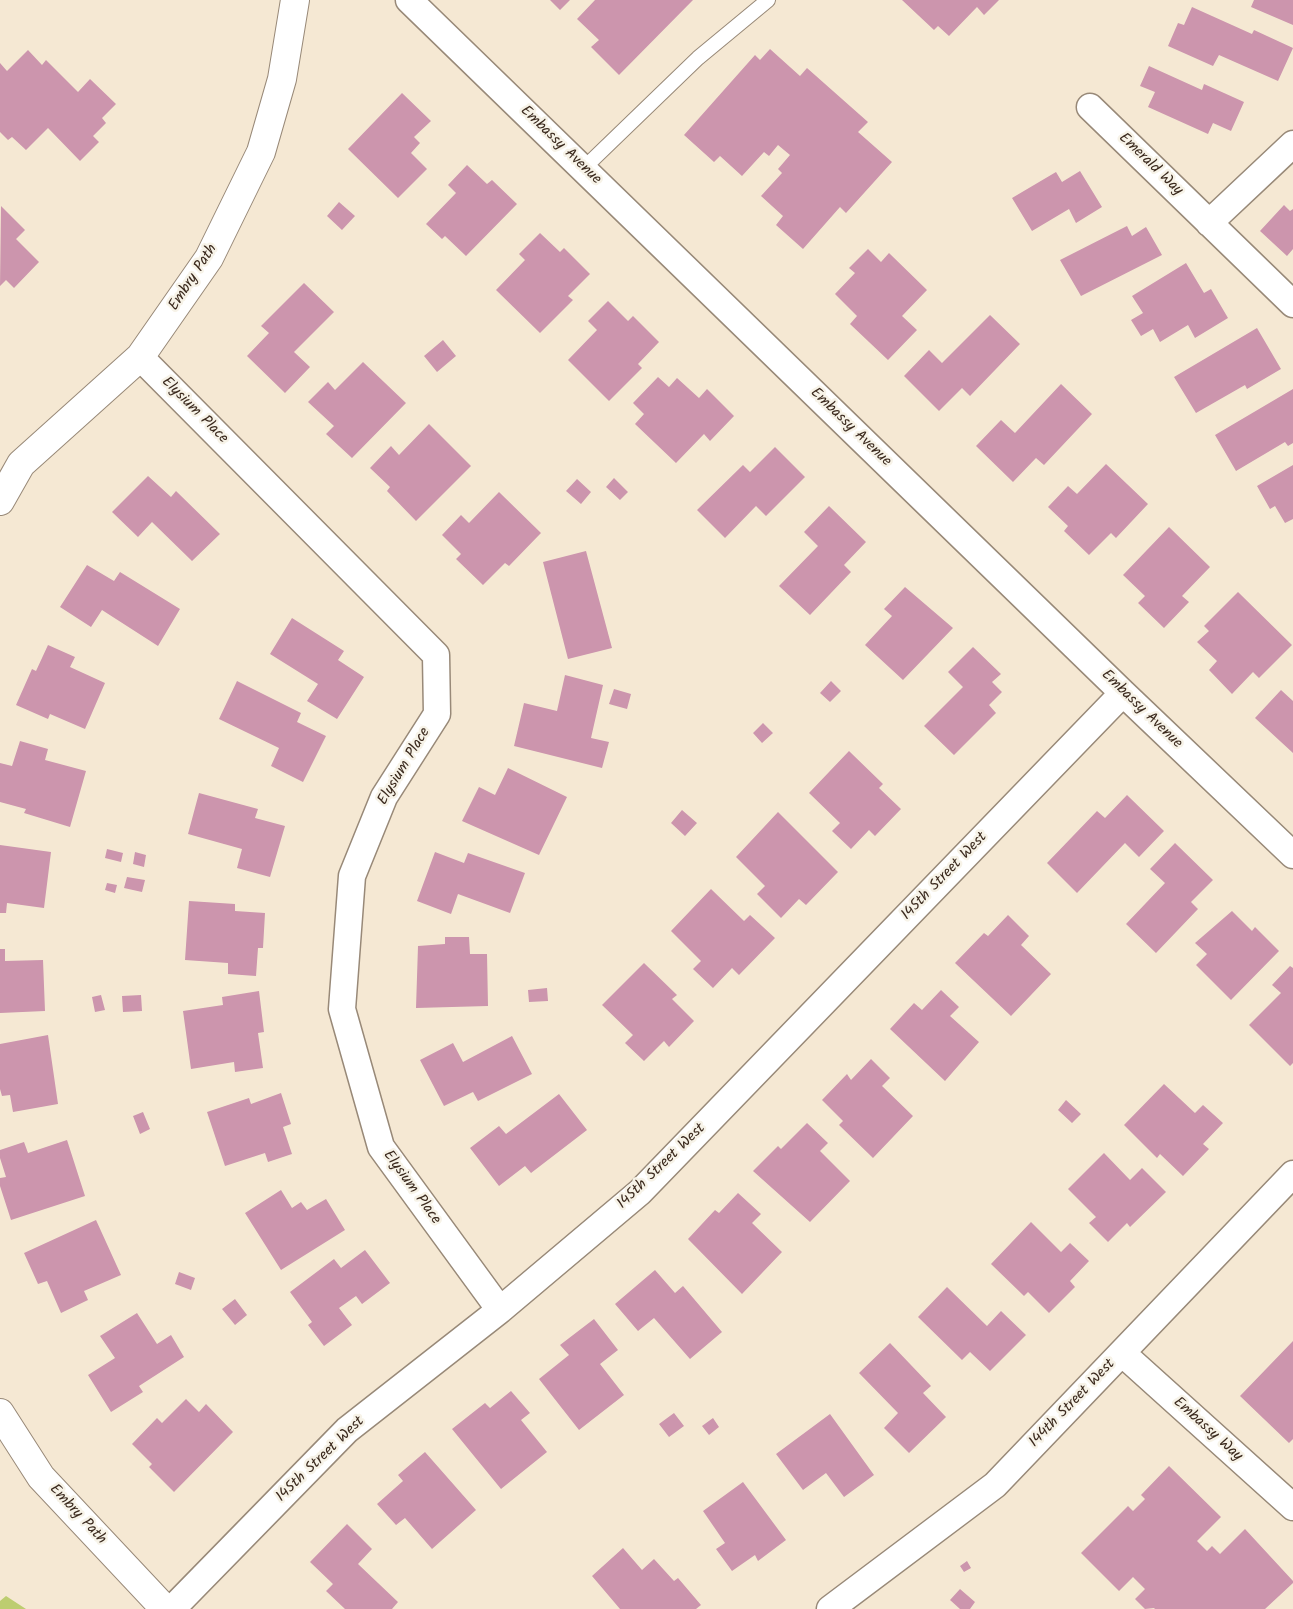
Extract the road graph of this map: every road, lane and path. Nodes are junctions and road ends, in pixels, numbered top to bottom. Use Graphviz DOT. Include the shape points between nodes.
graph roads {
  1 [pos="296,0"];
  2 [pos="409,0"];
  3 [pos="768,0"];
  4 [pos="1090,108"];
  5 [pos="1293,144"];
  6 [pos="583,169"];
  7 [pos="1209,223"];
  8 [pos="1293,304"];
  9 [pos="140,357"];
  10 [pos="0,501"];
  11 [pos="1123,693"];
  12 [pos="1293,855"];
  13 [pos="1293,1174"];
  14 [pos="500,1310"];
  15 [pos="1122,1353"];
  16 [pos="0,1413"];
  17 [pos="1293,1507"];
  18 [pos="165,1609"];
  19 [pos="172,1609"];
  20 [pos="830,1609"];
  1 -- 9 [label="street, Embry Path" via="282,79 261,152 210,258"];
  2 -- 6 [label="street, Embassy Avenue"];
  3 -- 6 [label="lane" via="698,58"];
  4 -- 7 [label="street, Emerald Way"];
  5 -- 7 [label="street"];
  6 -- 11 [label="street, Embassy Avenue"];
  7 -- 8 [label="street, Emerald Way"];
  9 -- 10 [label="street, Embry Path" via="21,464"];
  9 -- 14 [label="street, Elysium Place" via="436,655 437,714 384,797 352,876 342,1009 380,1147"];
  11 -- 12 [label="street, Embassy Avenue"];
  11 -- 14 [label="street, 145th Street West" via="640,1192"];
  13 -- 15 [label="street, 144th Street West"];
  14 -- 19 [label="street, 145th Street West" via="347,1430"];
  15 -- 17 [label="street, Embassy Way"];
  15 -- 20 [label="street, 144th Street West" via="995,1485"];
  16 -- 18 [label="street, Embry Path" via="41,1477"];
}
